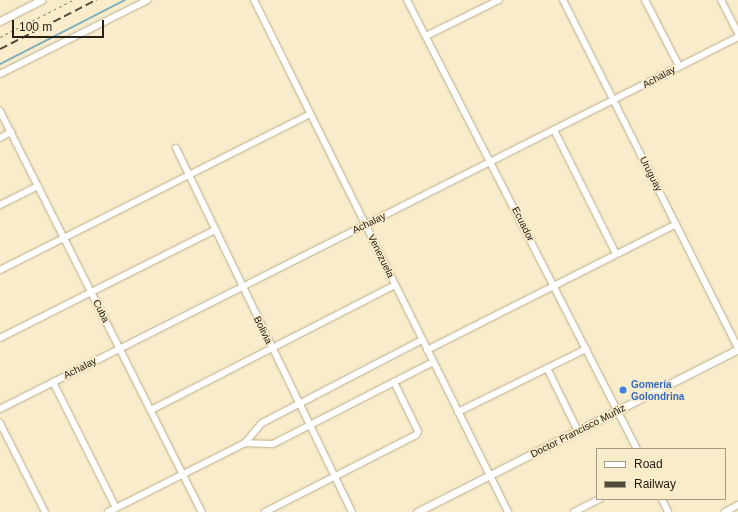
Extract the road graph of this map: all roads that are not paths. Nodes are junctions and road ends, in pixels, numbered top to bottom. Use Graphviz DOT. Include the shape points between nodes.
graph roads {
  1 [pos="41,0"];
  2 [pos="148,0"];
  3 [pos="254,0"];
  4 [pos="407,0"];
  5 [pos="499,0"];
  6 [pos="563,0"];
  7 [pos="645,0"];
  8 [pos="721,0"];
  9 [pos="0,21"];
  10 [pos="738,33"];
  11 [pos="426,36"];
  12 [pos="738,37"];
  13 [pos="679,66"];
  14 [pos="0,74"];
  15 [pos="614,102"];
  16 [pos="0,111"];
  17 [pos="310,114"];
  18 [pos="11,132"];
  19 [pos="555,132"];
  20 [pos="0,138"];
  21 [pos="176,148"];
  22 [pos="493,162"];
  23 [pos="188,176"];
  24 [pos="38,186"];
  25 [pos="0,205"];
  26 [pos="676,224"];
  27 [pos="365,225"];
  28 [pos="215,230"];
  29 [pos="64,238"];
  30 [pos="616,254"];
  31 [pos="0,270"];
  32 [pos="395,285"];
  33 [pos="242,286"];
  34 [pos="554,286"];
  35 [pos="92,292"];
  36 [pos="0,338"];
  37 [pos="422,340"];
  38 [pos="120,348"];
  39 [pos="272,348"];
  40 [pos="586,349"];
  41 [pos="738,349"];
  42 [pos="427,350"];
  43 [pos="433,362"];
  44 [pos="547,368"];
  45 [pos="53,382"];
  46 [pos="394,382"];
  47 [pos="299,403"];
  48 [pos="0,409"];
  49 [pos="151,410"];
  50 [pos="617,411"];
  51 [pos="458,412"];
  52 [pos="0,423"];
  53 [pos="310,426"];
  54 [pos="578,431"];
  55 [pos="245,442"];
  56 [pos="636,448"];
  57 [pos="183,474"];
  58 [pos="490,475"];
  59 [pos="335,477"];
  60 [pos="598,500"];
  61 [pos="662,500"];
  62 [pos="738,506"];
  63 [pos="116,508"];
  64 [pos="45,512"];
  65 [pos="108,512"];
  66 [pos="202,512"];
  67 [pos="265,512"];
  68 [pos="352,512"];
  69 [pos="417,512"];
  70 [pos="508,512"];
  71 [pos="574,512"];
  72 [pos="668,512"];
  73 [pos="725,512"];
  1 -- 9 [label="main road"];
  2 -- 14 [label="street"];
  3 -- 17 [label="street, Venezuela"];
  4 -- 11 [label="street, Ecuador"];
  5 -- 11 [label="street"];
  6 -- 15 [label="street, Uruguay"];
  7 -- 13 [label="street"];
  8 -- 10 [label="street"];
  11 -- 22 [label="street, Ecuador"];
  12 -- 13 [label="street, Achalay"];
  13 -- 15 [label="street, Achalay"];
  15 -- 19 [label="street, Achalay"];
  15 -- 26 [label="street, Uruguay"];
  16 -- 18 [label="street, Cuba"];
  17 -- 23 [label="street"];
  17 -- 27 [label="street, Venezuela"];
  18 -- 20 [label="street"];
  18 -- 24 [label="street, Cuba"];
  19 -- 22 [label="street, Achalay"];
  19 -- 30 [label="street"];
  21 -- 23 [label="street, Bolivia"];
  22 -- 27 [label="street, Achalay"];
  22 -- 34 [label="street, Ecuador"];
  23 -- 28 [label="street, Bolivia"];
  23 -- 29 [label="street"];
  24 -- 25 [label="street"];
  24 -- 29 [label="street, Cuba"];
  26 -- 30 [label="street"];
  26 -- 41 [label="street, Uruguay"];
  27 -- 32 [label="street, Venezuela"];
  27 -- 33 [label="street, Achalay"];
  28 -- 33 [label="street, Bolivia"];
  28 -- 35 [label="street"];
  29 -- 31 [label="street"];
  29 -- 35 [label="street, Cuba"];
  30 -- 34 [label="street"];
  32 -- 37 [label="street, Venezuela"];
  32 -- 39 [label="street"];
  33 -- 38 [label="street, Achalay"];
  33 -- 39 [label="street, Bolivia"];
  34 -- 40 [label="street, Ecuador"];
  34 -- 42 [label="street"];
  35 -- 36 [label="street"];
  35 -- 38 [label="street, Cuba"];
  37 -- 42 [label="street, Venezuela"];
  37 -- 47 [label="street"];
  38 -- 45 [label="street, Achalay"];
  38 -- 49 [label="street, Cuba"];
  39 -- 47 [label="street, Bolivia"];
  39 -- 49 [label="street"];
  40 -- 44 [label="street"];
  40 -- 50 [label="street, Ecuador"];
  41 -- 50 [label="main road, Doctor Francisco Muñiz"];
  42 -- 43 [label="street, Venezuela"];
  43 -- 46 [label="street"];
  43 -- 51 [label="street, Venezuela"];
  44 -- 51 [label="street"];
  44 -- 54 [label="street"];
  45 -- 48 [label="street, Achalay"];
  45 -- 63 [label="street"];
  46 -- 53 [label="street"];
  46 -- 59 [label="street" via="418,431 416,435"];
  47 -- 53 [label="street, Bolivia"];
  47 -- 55 [label="street" via="262,423"];
  49 -- 57 [label="street, Cuba"];
  50 -- 54 [label="main road, Doctor Francisco Muñiz"];
  50 -- 56 [label="street, Ecuador"];
  51 -- 58 [label="street, Venezuela"];
  52 -- 64 [label="street"];
  53 -- 55 [label="street" via="273,444"];
  53 -- 59 [label="street, Bolivia"];
  54 -- 58 [label="main road, Doctor Francisco Muñiz"];
  55 -- 57 [label="street"];
  57 -- 63 [label="street"];
  57 -- 66 [label="street, Cuba"];
  58 -- 69 [label="main road, Doctor Francisco Muñiz"];
  58 -- 70 [label="street, Venezuela"];
  59 -- 67 [label="street"];
  59 -- 68 [label="street, Bolivia"];
  60 -- 71 [label="street"];
  61 -- 72 [label="street"];
  62 -- 73 [label="street"];
  63 -- 65 [label="street"];
}
